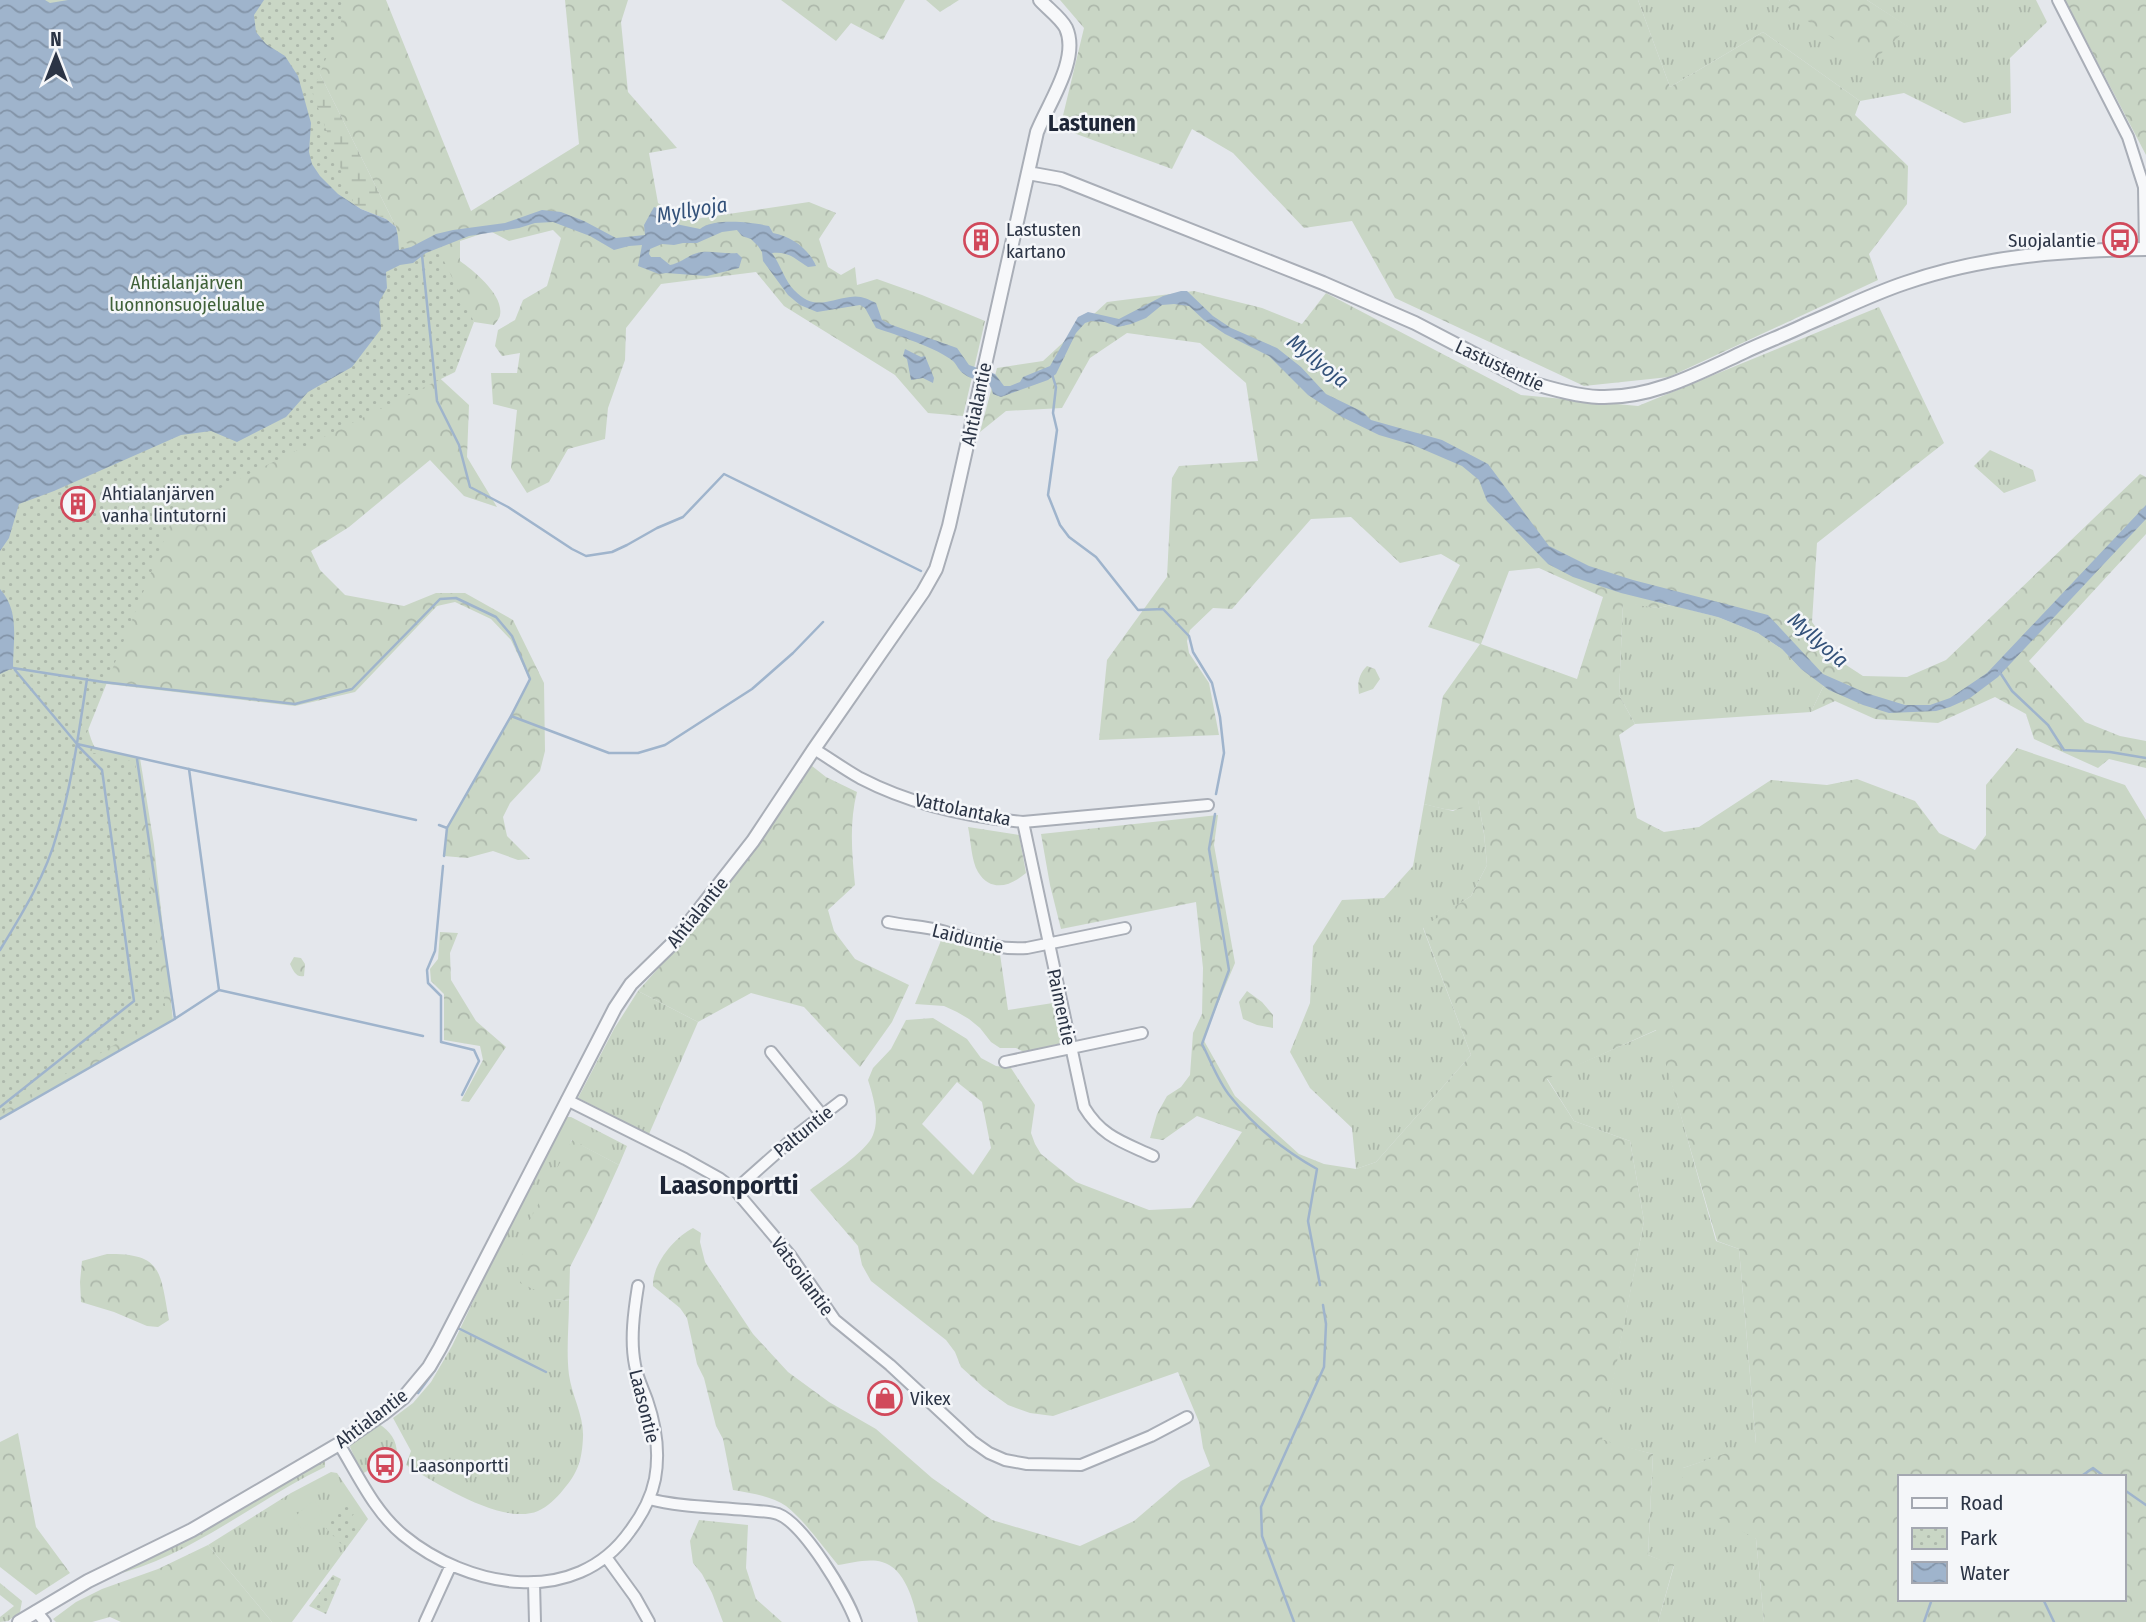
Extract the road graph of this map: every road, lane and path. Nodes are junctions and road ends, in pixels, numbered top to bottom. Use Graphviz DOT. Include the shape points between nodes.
graph roads {
  1 [pos="1040,0"];
  2 [pos="2058,0"];
  3 [pos="1028,173"];
  4 [pos="2146,249"];
  5 [pos="814,749"];
  6 [pos="1208,805"];
  7 [pos="1023,822"];
  8 [pos="888,922"];
  9 [pos="1125,928"];
  10 [pos="1049,944"];
  11 [pos="1142,1033"];
  12 [pos="1070,1048"];
  13 [pos="771,1052"];
  14 [pos="1005,1062"];
  15 [pos="567,1100"];
  16 [pos="841,1101"];
  17 [pos="822,1115"];
  18 [pos="1153,1156"];
  19 [pos="734,1190"];
  20 [pos="638,1286"];
  21 [pos="1187,1417"];
  22 [pos="339,1444"];
  23 [pos="649,1499"];
  24 [pos="606,1557"];
  25 [pos="452,1565"];
  26 [pos="534,1582"];
  27 [pos="36,1611"];
  28 [pos="19,1622"];
  29 [pos="45,1622"];
  30 [pos="425,1622"];
  31 [pos="536,1622"];
  32 [pos="649,1622"];
  33 [pos="856,1622"];
  1 -- 3 [label="street, Ahtialantie" via="1065,27 1070,52 1037,132"];
  2 -- 4 [label="street" via="2128,137 2144,187"];
  3 -- 4 [label="street, Lastustentie" via="1061,179 1323,283 1415,323 1527,381 1599,397 1644,393 1697,376 1860,300 1918,279 2076,250"];
  3 -- 5 [label="street, Ahtialantie" via="959,486 936,569"];
  5 -- 7 [label="street, Vattolantaka" via="859,777 925,804"];
  5 -- 15 [label="street, Ahtialantie" via="753,841 674,942 631,984"];
  6 -- 7 [label="street, Vattolantaka"];
  7 -- 10 [label="street, Paimentie"];
  8 -- 10 [label="street, Laiduntie" via="936,929 1000,948"];
  9 -- 10 [label="street, Laiduntie"];
  10 -- 12 [label="street, Paimentie"];
  11 -- 12 [label="street"];
  12 -- 14 [label="street"];
  12 -- 18 [label="street, Paimentie" via="1084,1107 1093,1122 1114,1138"];
  13 -- 17 [label="street"];
  15 -- 19 [label="street, Vatsoilantie" via="708,1171"];
  15 -- 22 [label="street, Ahtialantie" via="429,1367 404,1397"];
  16 -- 17 [label="street, Paltuntie"];
  17 -- 19 [label="street, Paltuntie"];
  19 -- 21 [label="street, Vatsoilantie" via="790,1255 835,1320 989,1453 1027,1464 1081,1465"];
  20 -- 23 [label="street, Laasontie" via="634,1359 657,1438"];
  22 -- 25 [label="street, Laasontie" via="390,1524"];
  22 -- 27 [label="street, Ahtialantie" via="192,1530"];
  23 -- 24 [label="street, Laasontie" via="627,1535"];
  23 -- 33 [label="street" via="780,1515 820,1558"];
  24 -- 26 [label="street, Laasontie" via="571,1576"];
  24 -- 32 [label="street"];
  25 -- 26 [label="street, Laasontie" via="489,1578"];
  25 -- 30 [label="street"];
  26 -- 31 [label="street"];
  27 -- 28 [label="street, Ahtialantie"];
  27 -- 29 [label="street"];
}
